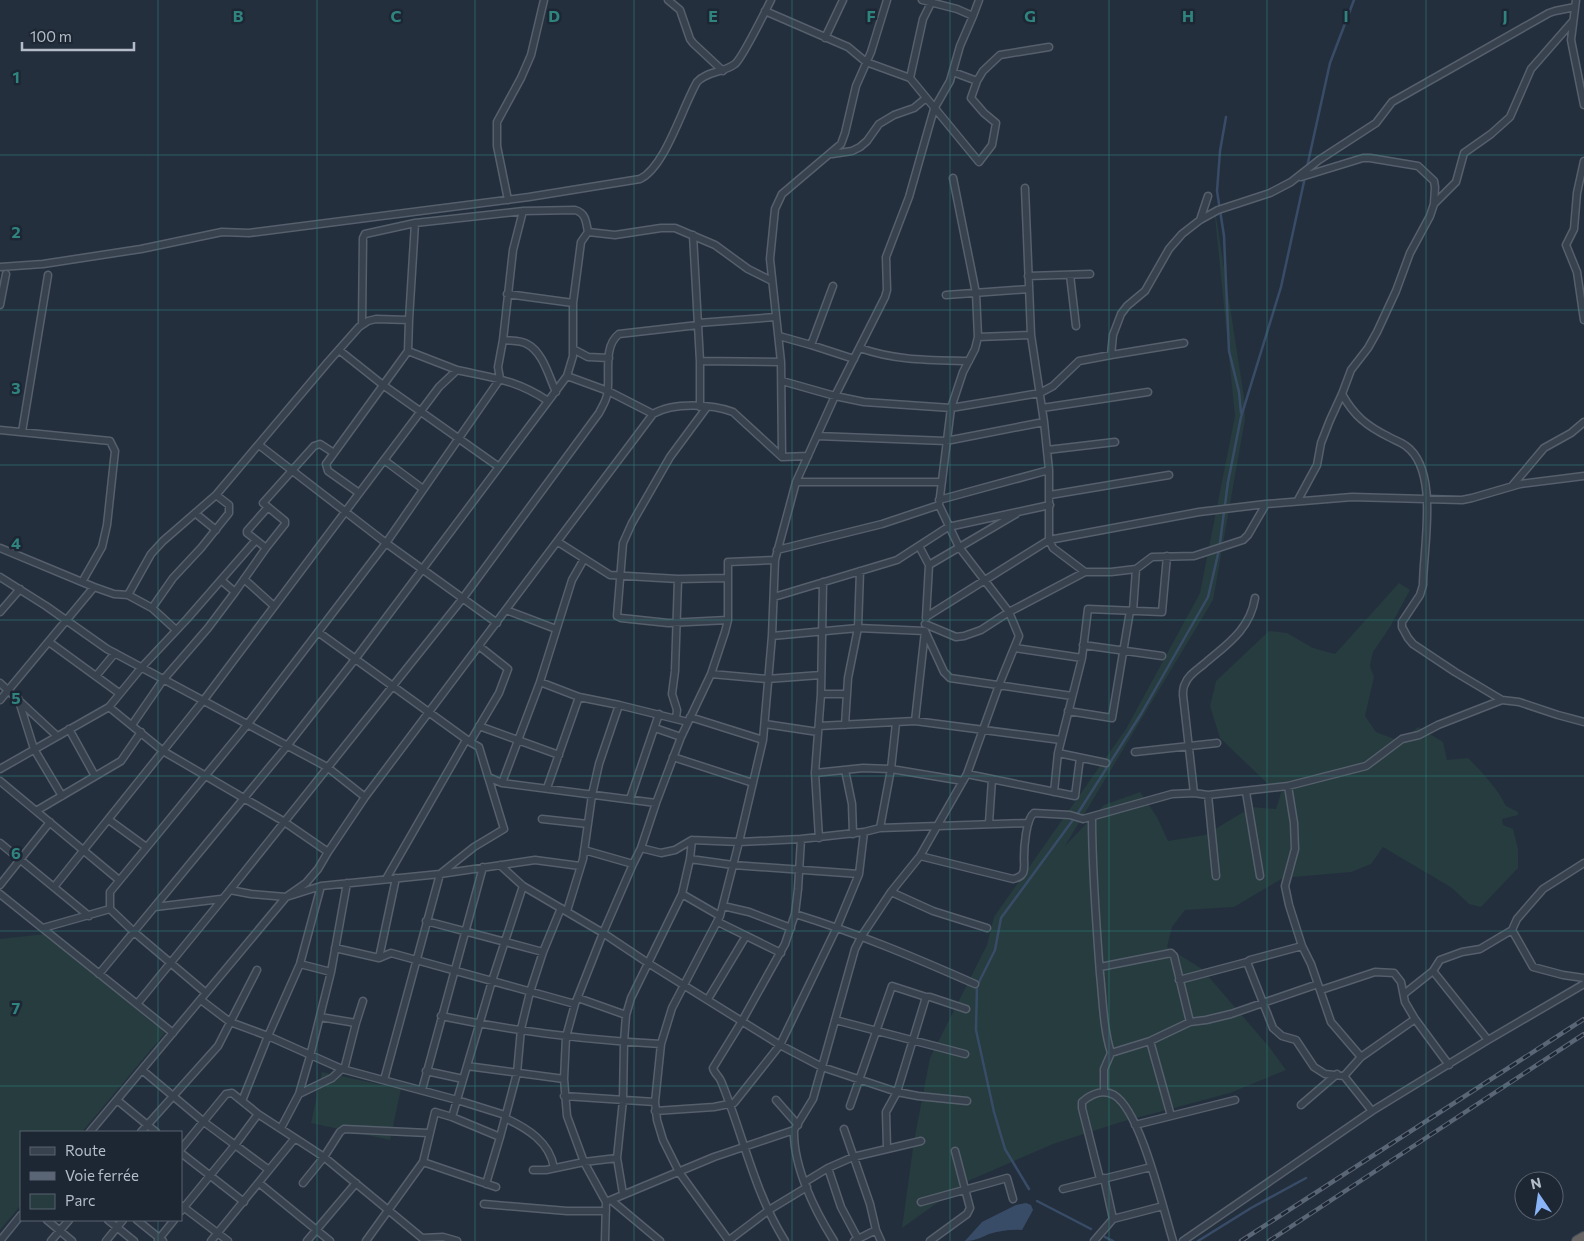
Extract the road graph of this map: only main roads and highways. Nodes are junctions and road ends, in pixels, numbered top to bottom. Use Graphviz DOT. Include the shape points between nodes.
graph roads {
  1 [pos="1584,1237"];
  2 [pos="1577,1241"];
  1 -- 2 [label="highway"];
}
